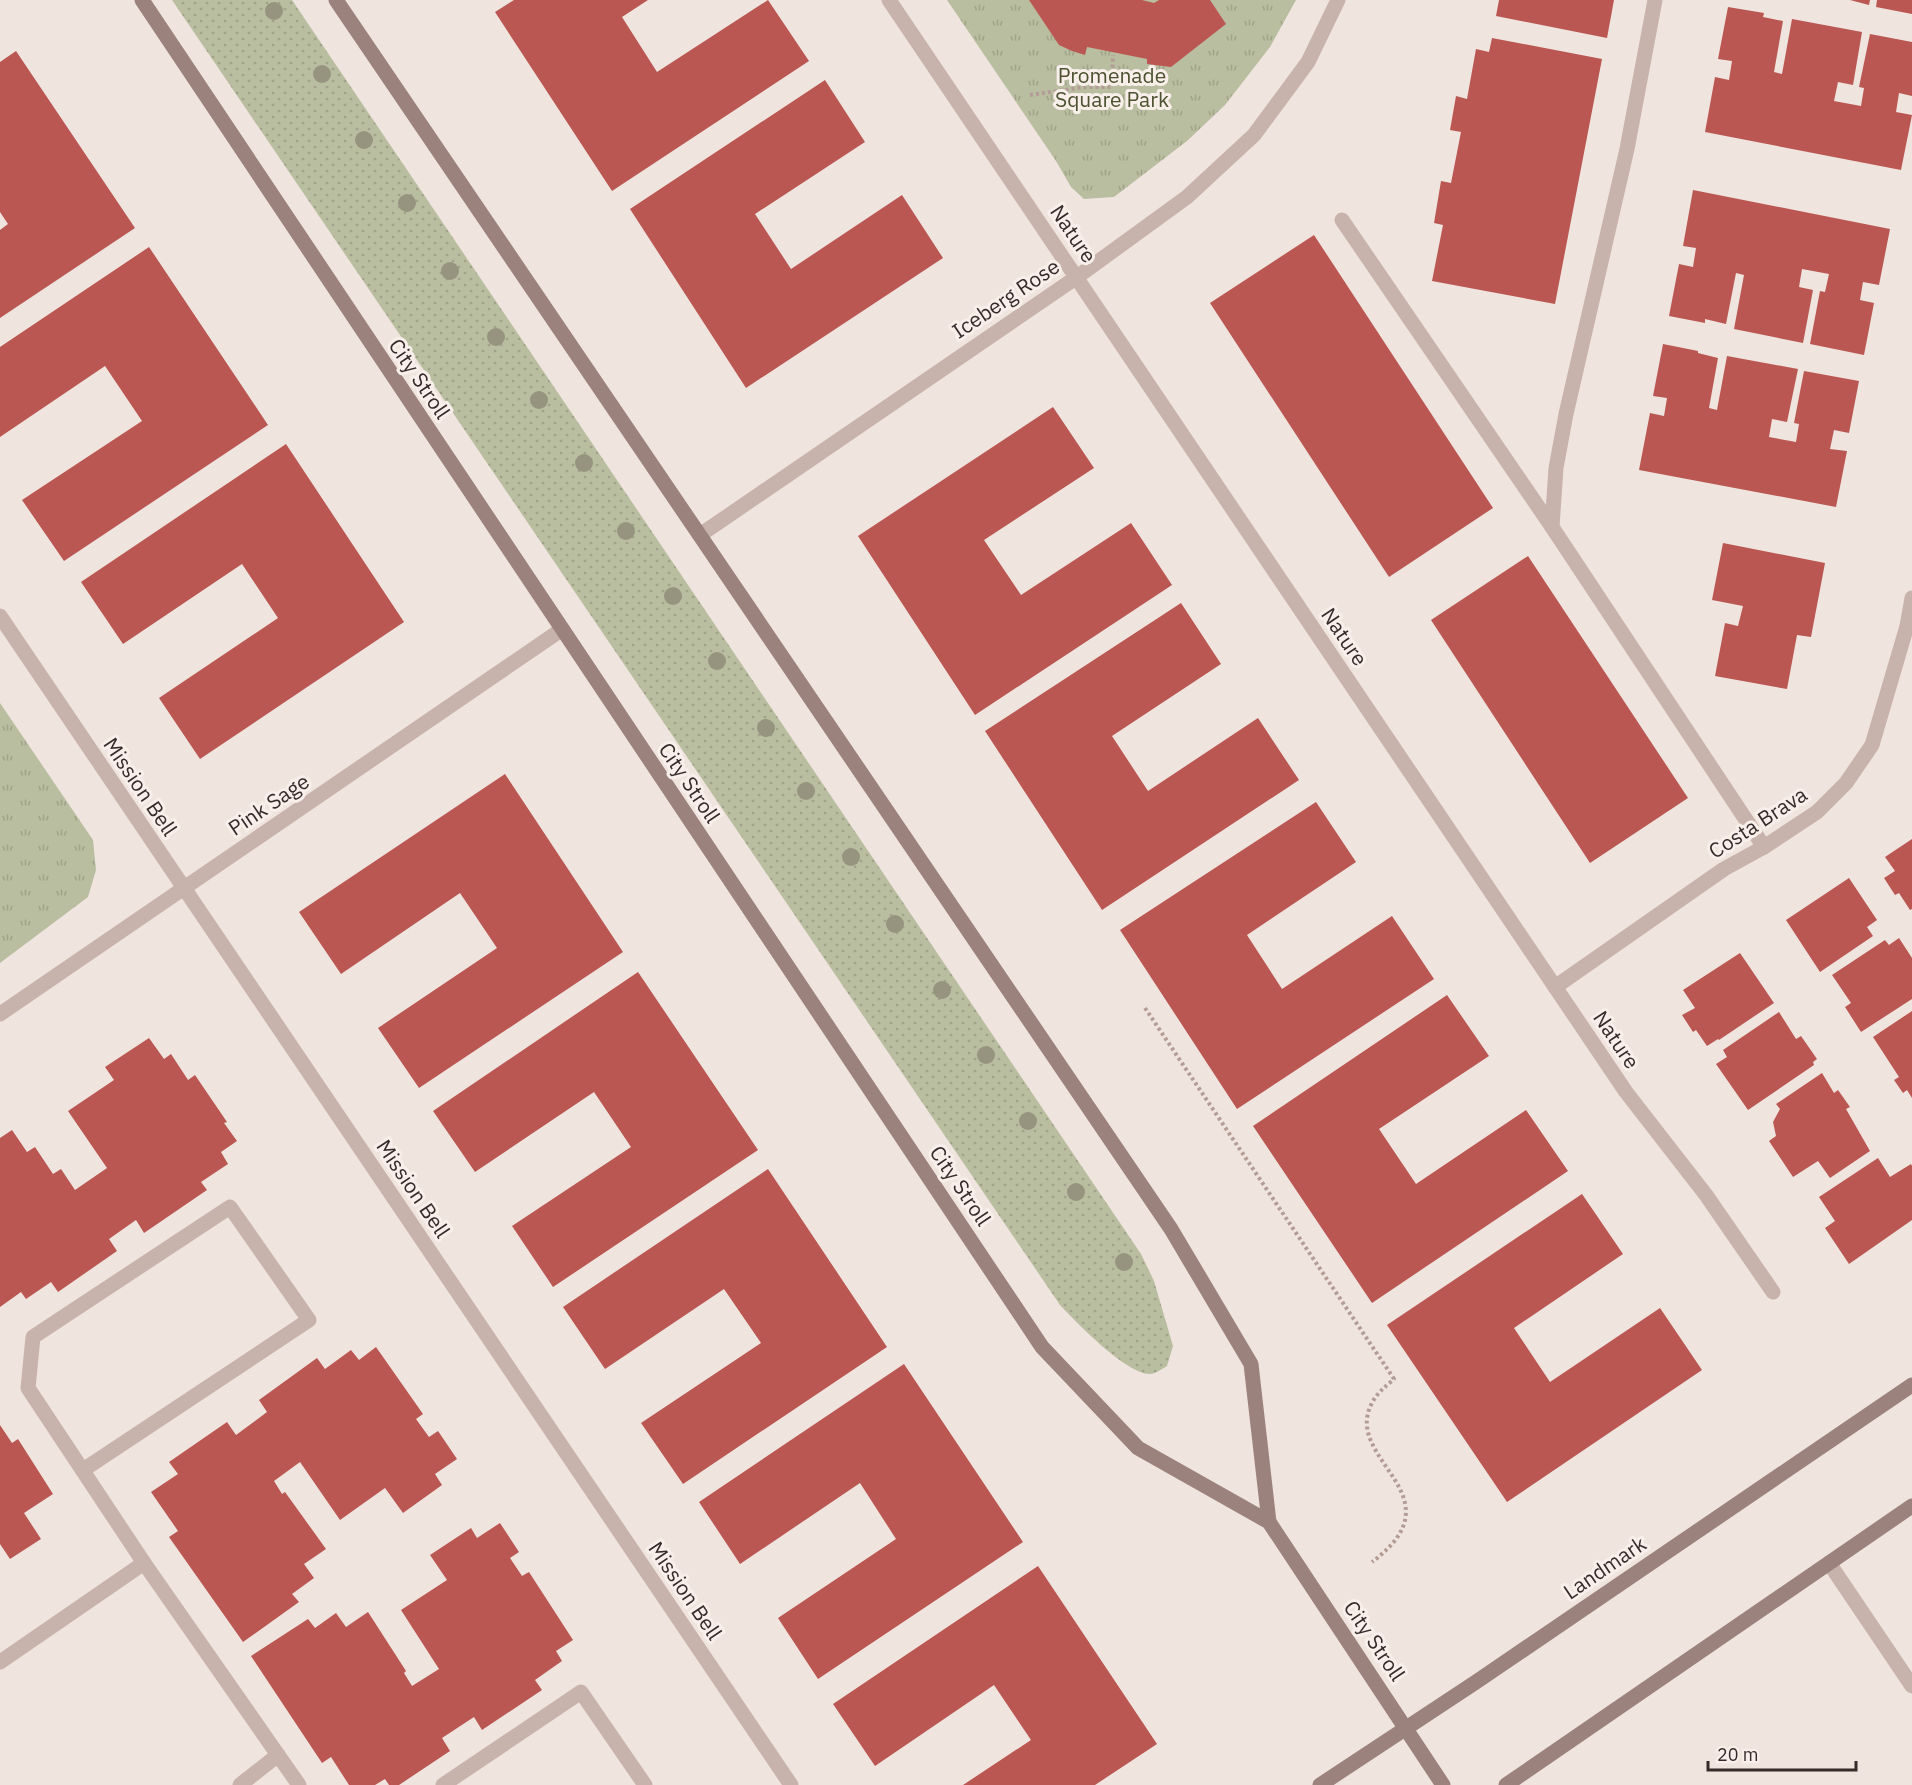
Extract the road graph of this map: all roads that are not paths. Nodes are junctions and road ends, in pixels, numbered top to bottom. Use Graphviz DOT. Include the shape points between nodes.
graph roads {
  1 [pos="142,0"];
  2 [pos="336,0"];
  3 [pos="888,0"];
  4 [pos="1338,0"];
  5 [pos="1655,0"];
  6 [pos="1342,220"];
  7 [pos="1077,277"];
  8 [pos="1552,527"];
  9 [pos="700,535"];
  10 [pos="1912,598"];
  11 [pos="0,616"];
  12 [pos="561,630"];
  13 [pos="1764,847"];
  14 [pos="183,889"];
  15 [pos="1555,987"];
  16 [pos="0,1014"];
  17 [pos="1773,1292"];
  18 [pos="1912,1385"];
  19 [pos="83,1470"];
  20 [pos="1912,1506"];
  21 [pos="1269,1522"];
  22 [pos="144,1563"];
  23 [pos="1829,1563"];
  24 [pos="0,1662"];
  25 [pos="1912,1686"];
  26 [pos="1406,1728"];
  27 [pos="278,1755"];
  28 [pos="240,1785"];
  29 [pos="299,1785"];
  30 [pos="443,1785"];
  31 [pos="645,1785"];
  32 [pos="791,1785"];
  33 [pos="1320,1785"];
  34 [pos="1443,1785"];
  35 [pos="1506,1785"];
  1 -- 12 [label="street, City Stroll"];
  2 -- 9 [label="street, City Stroll"];
  3 -- 7 [label="street, Nature"];
  4 -- 7 [label="street, Iceberg Rose" via="1308,62 1254,135 1187,197"];
  5 -- 8 [label="street" via="1627,149 1566,414 1556,468"];
  6 -- 8 [label="street"];
  7 -- 9 [label="street, Iceberg Rose"];
  7 -- 15 [label="street, Nature"];
  8 -- 13 [label="street"];
  9 -- 21 [label="street, City Stroll" via="1171,1229 1251,1364"];
  10 -- 13 [label="street, Costa Brava" via="1872,745 1846,783 1817,812"];
  11 -- 14 [label="street, Mission Bell"];
  12 -- 14 [label="street, Pink Sage"];
  12 -- 21 [label="street, City Stroll" via="1042,1347 1138,1448"];
  13 -- 15 [label="street, Costa Brava" via="1724,868"];
  14 -- 16 [label="street, Pink Sage"];
  14 -- 32 [label="street, Mission Bell"];
  15 -- 17 [label="street, Nature" via="1626,1092 1707,1195"];
  18 -- 26 [label="street, Landmark"];
  19 -- 19 [label="street" via="28,1388 33,1337 230,1207 309,1320"];
  19 -- 22 [label="street"];
  20 -- 23 [label="street"];
  21 -- 26 [label="street, City Stroll"];
  22 -- 24 [label="street"];
  22 -- 27 [label="street"];
  23 -- 25 [label="street"];
  23 -- 35 [label="street"];
  26 -- 33 [label="street, Landmark"];
  26 -- 34 [label="street, City Stroll"];
  27 -- 28 [label="street"];
  27 -- 29 [label="street"];
  30 -- 31 [label="street" via="581,1692"];
}
